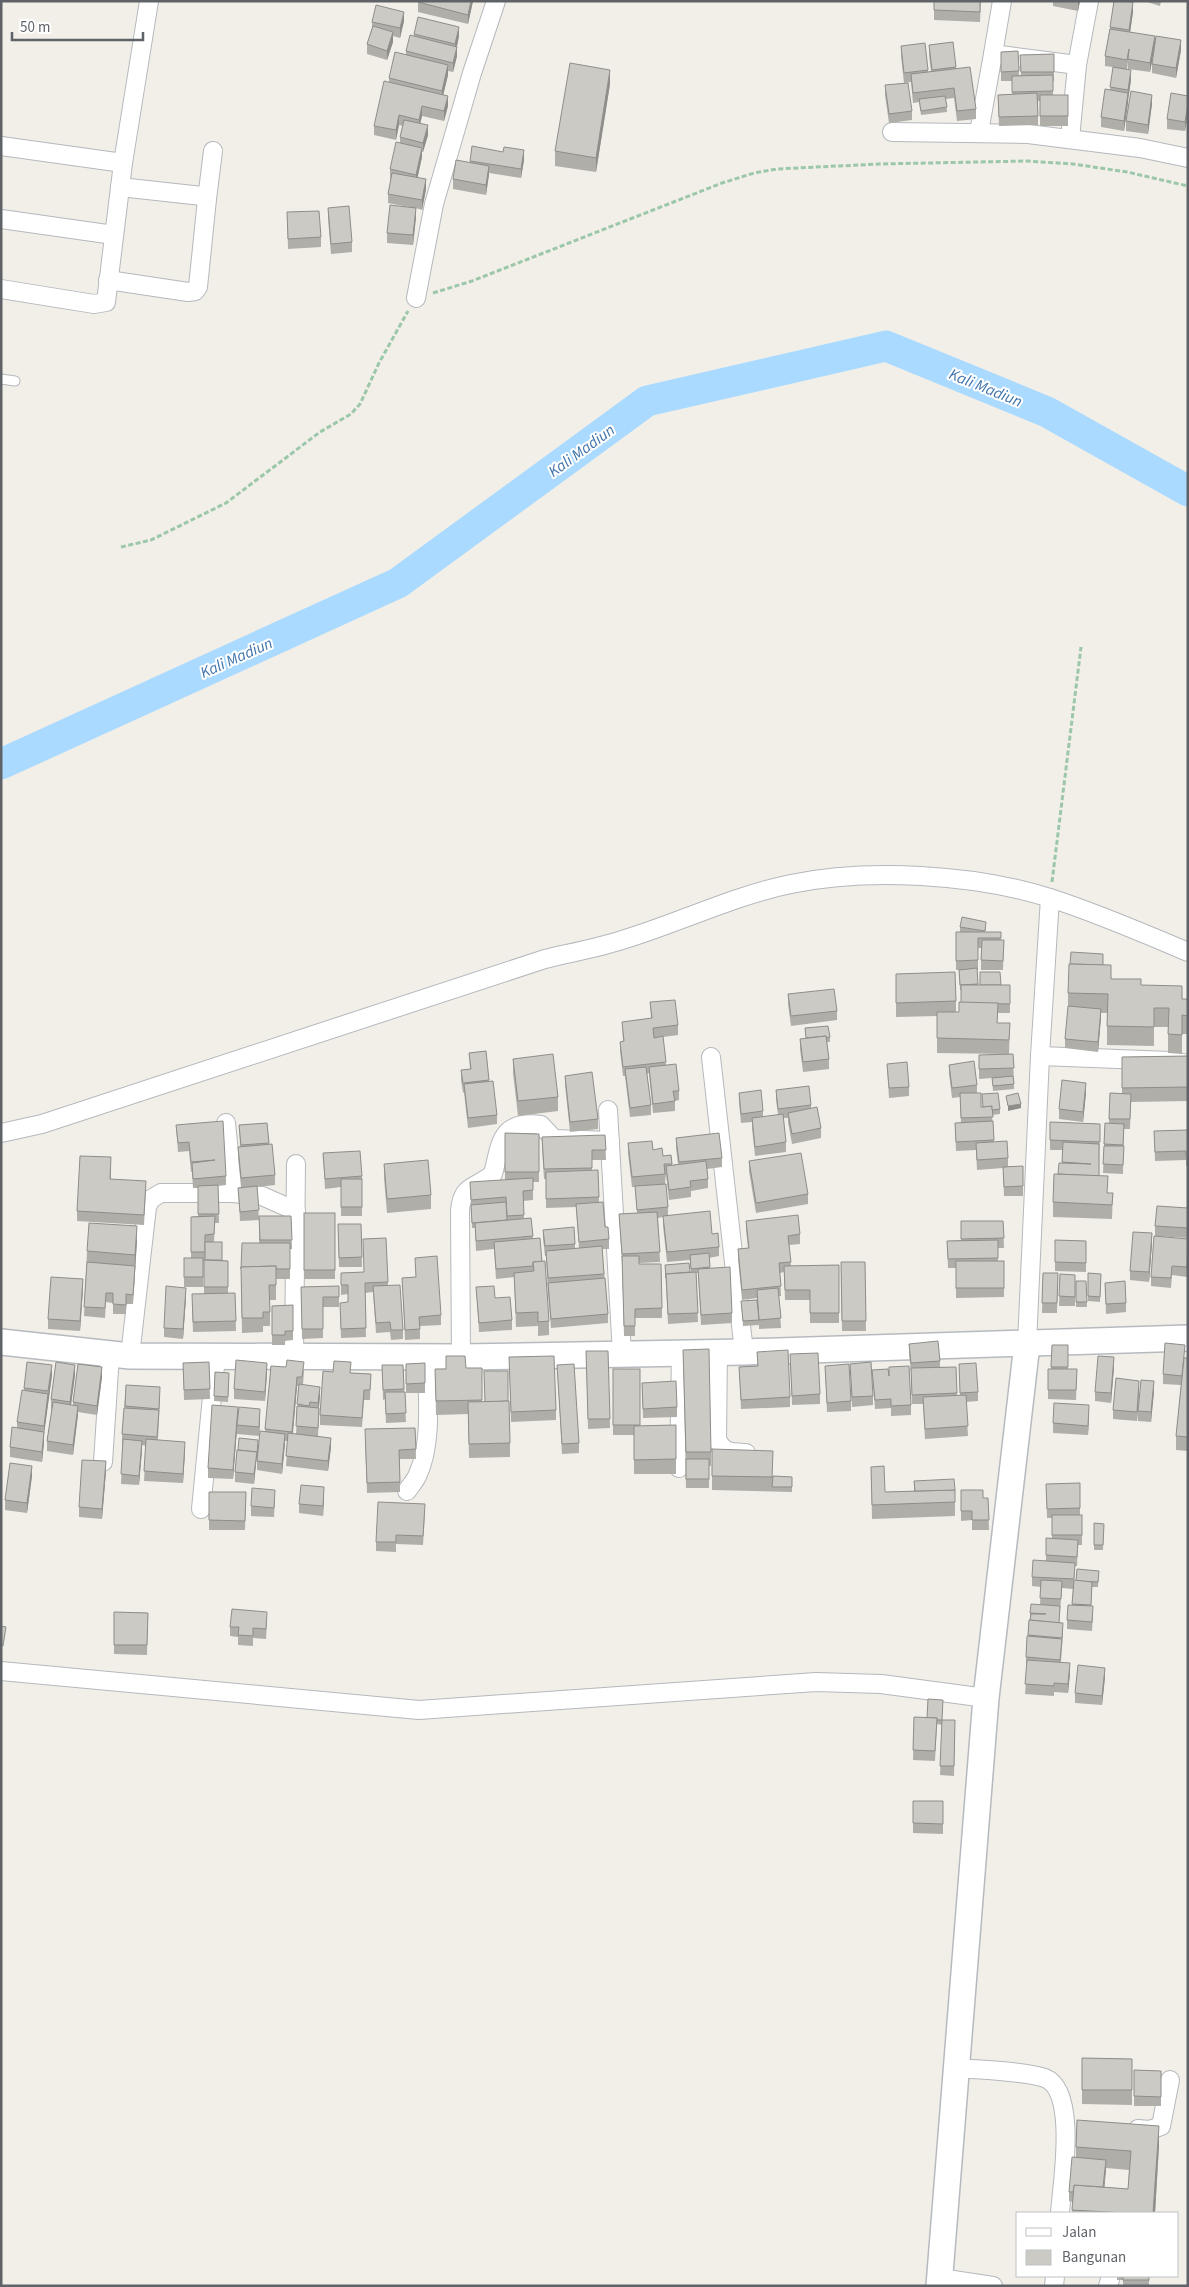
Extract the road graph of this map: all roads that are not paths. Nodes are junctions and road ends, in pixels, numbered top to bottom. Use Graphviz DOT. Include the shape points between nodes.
graph roads {
  1 [pos="149,1"];
  2 [pos="496,1"];
  3 [pos="1002,1"];
  4 [pos="1089,1"];
  5 [pos="993,54"];
  6 [pos="1077,65"];
  7 [pos="892,132"];
  8 [pos="979,132"];
  9 [pos="1070,138"];
  10 [pos="1,146"];
  11 [pos="213,151"];
  12 [pos="1188,158"];
  13 [pos="123,163"];
  14 [pos="120,187"];
  15 [pos="207,199"];
  16 [pos="1,219"];
  17 [pos="114,235"];
  18 [pos="108,280"];
  19 [pos="1,289"];
  20 [pos="416,298"];
  21 [pos="1,379"];
  22 [pos="15,381"];
  23 [pos="1050,898"];
  24 [pos="1188,952"];
  25 [pos="1040,1056"];
  26 [pos="711,1057"];
  27 [pos="1188,1064"];
  28 [pos="608,1110"];
  29 [pos="226,1123"];
  30 [pos="1,1133"];
  31 [pos="610,1141"];
  32 [pos="296,1164"];
  33 [pos="233,1193"];
  34 [pos="296,1211"];
  35 [pos="1188,1338"];
  36 [pos="1,1342"];
  37 [pos="1027,1344"];
  38 [pos="718,1351"];
  39 [pos="681,1352"];
  40 [pos="744,1352"];
  41 [pos="622,1354"];
  42 [pos="120,1356"];
  43 [pos="216,1356"];
  44 [pos="294,1356"];
  45 [pos="427,1357"];
  46 [pos="461,1357"];
  47 [pos="761,1453"];
  48 [pos="103,1462"];
  49 [pos="680,1468"];
  50 [pos="407,1490"];
  51 [pos="201,1509"];
  52 [pos="1,1671"];
  53 [pos="986,1698"];
  54 [pos="957,2068"];
  55 [pos="1170,2080"];
  56 [pos="1065,2124"];
  57 [pos="1084,2125"];
  58 [pos="1122,2128"];
  59 [pos="1060,2212"];
  60 [pos="939,2282"];
  61 [pos="992,2286"];
  1 -- 13 [label="street"];
  2 -- 20 [label="street" via="434,204"];
  3 -- 5 [label="street"];
  4 -- 6 [label="street"];
  5 -- 6 [label="street"];
  5 -- 8 [label="street"];
  6 -- 9 [label="street"];
  7 -- 8 [label="street"];
  8 -- 9 [label="street"];
  9 -- 12 [label="street"];
  10 -- 13 [label="street"];
  11 -- 15 [label="street"];
  13 -- 14 [label="street"];
  14 -- 15 [label="street"];
  14 -- 17 [label="street"];
  15 -- 18 [label="street" via="195,291"];
  16 -- 17 [label="street"];
  17 -- 18 [label="street"];
  18 -- 19 [label="street" via="106,302 101,304"];
  21 -- 22 [label="lane"];
  23 -- 24 [label="street"];
  23 -- 25 [label="street"];
  23 -- 30 [label="street" via="994,885 921,876 855,875 791,884 728,900 622,940 545,959 42,1124"];
  25 -- 27 [label="street"];
  25 -- 37 [label="street"];
  26 -- 40 [label="street"];
  28 -- 31 [label="street"];
  29 -- 33 [label="street"];
  31 -- 41 [label="street"];
  31 -- 46 [label="street" via="554,1139 541,1125 517,1126 500,1141 493,1174 465,1190 460,1211"];
  32 -- 34 [label="street"];
  33 -- 34 [label="street" via="262,1196"];
  33 -- 42 [label="street" via="161,1193 151,1198"];
  34 -- 44 [label="street"];
  35 -- 37 [label="main road"];
  36 -- 42 [label="main road"];
  37 -- 40 [label="main road"];
  37 -- 53 [label="main road"];
  38 -- 39 [label="main road"];
  38 -- 40 [label="main road"];
  38 -- 47 [label="street" via="717,1439 727,1452"];
  39 -- 41 [label="main road"];
  39 -- 49 [label="street"];
  41 -- 46 [label="main road"];
  42 -- 43 [label="main road"];
  42 -- 48 [label="street"];
  43 -- 44 [label="main road"];
  43 -- 51 [label="street"];
  44 -- 45 [label="main road"];
  45 -- 46 [label="main road"];
  45 -- 50 [label="street" via="424,1454 418,1475"];
  52 -- 53 [label="street" via="419,1710 816,1682 880,1684"];
  53 -- 54 [label="main road"];
  54 -- 56 [label="street" via="1046,2078 1060,2092"];
  54 -- 60 [label="main road"];
  55 -- 58 [label="street" via="1161,2126 1150,2130"];
  56 -- 57 [label="street"];
  56 -- 59 [label="street"];
  60 -- 61 [label="street"];
}
